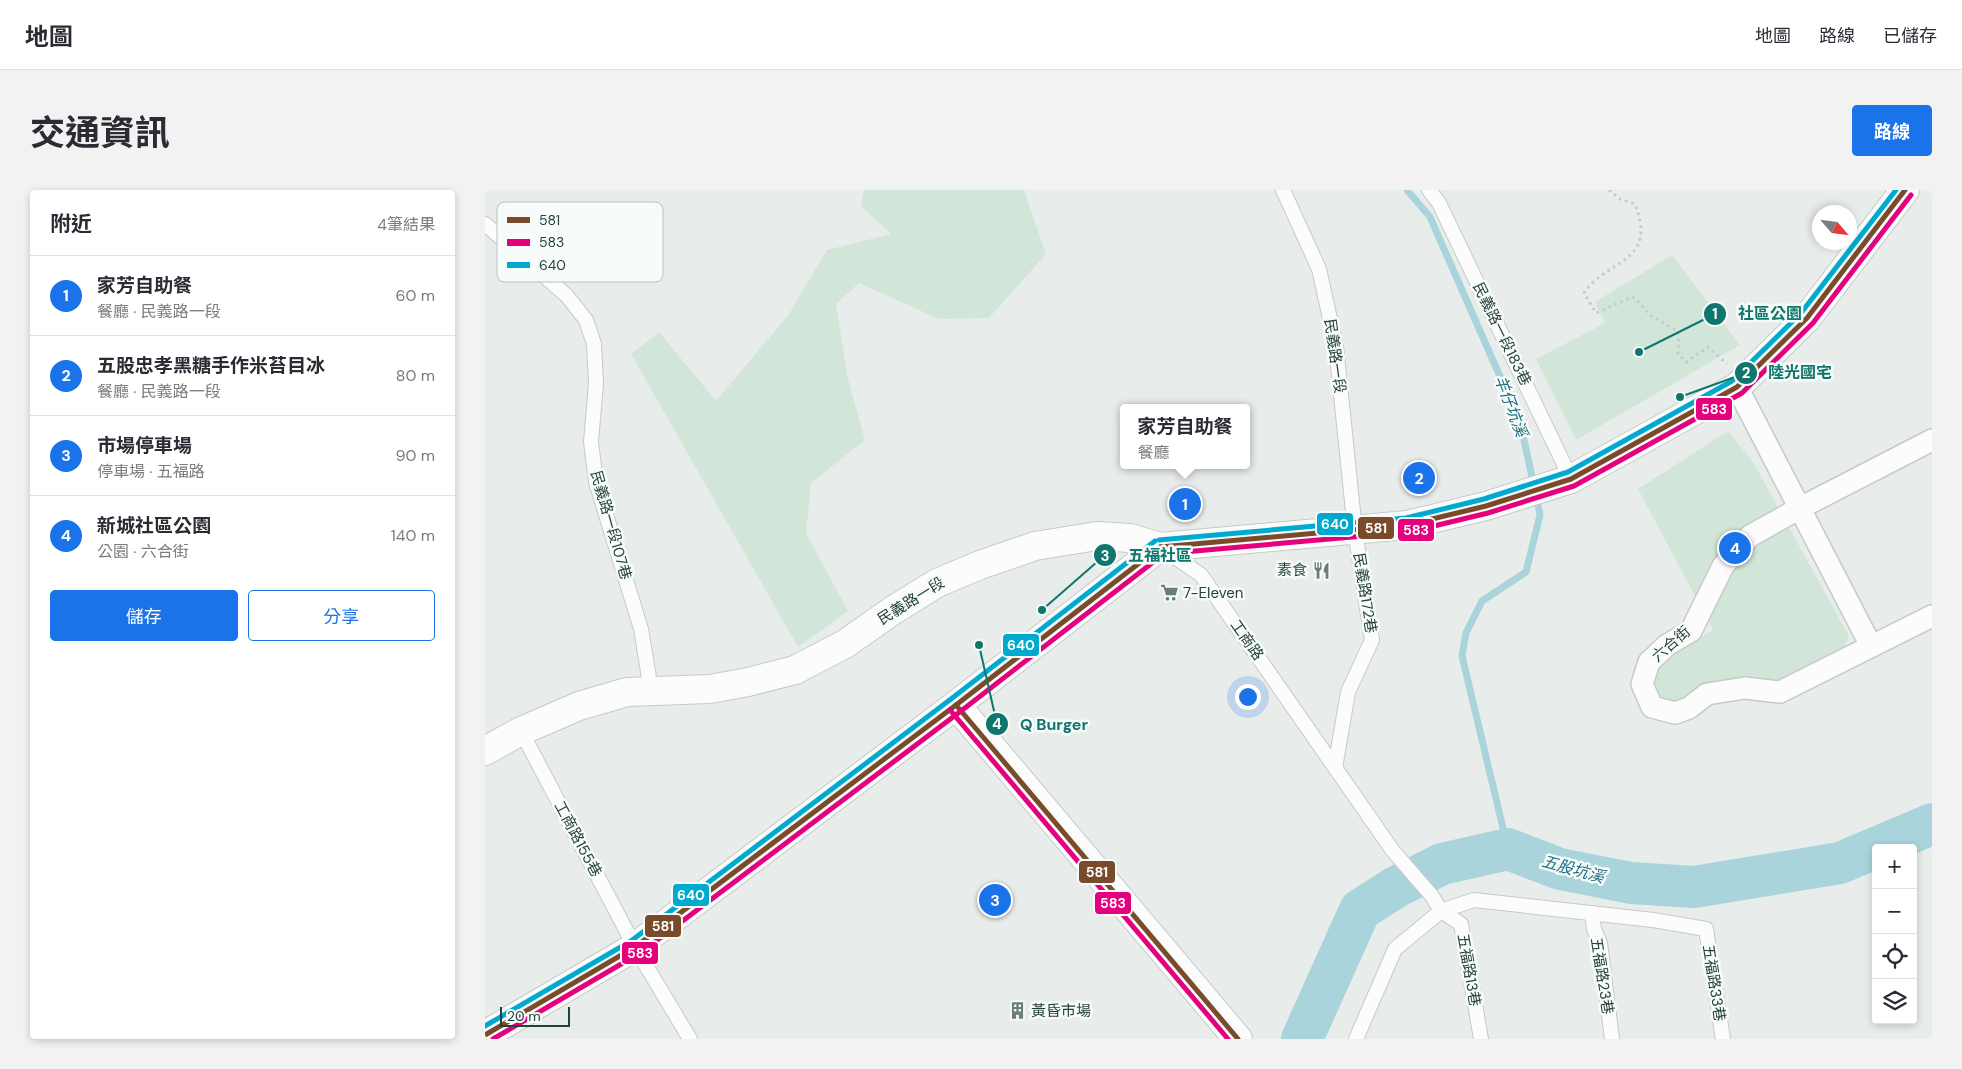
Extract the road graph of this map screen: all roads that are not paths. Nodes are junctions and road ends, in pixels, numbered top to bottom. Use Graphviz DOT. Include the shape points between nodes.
graph roads {
  1 [pos="1283,190"];
  2 [pos="1429,190"];
  3 [pos="1905,190"];
  4 [pos="485,224"];
  5 [pos="497,235"];
  6 [pos="551,282"];
  7 [pos="1740,383"];
  8 [pos="1932,440"];
  9 [pos="1571,479"];
  10 [pos="1800,508"];
  11 [pos="1355,531"];
  12 [pos="1160,547"];
  13 [pos="1932,616"];
  14 [pos="1871,646"];
  15 [pos="651,690"];
  16 [pos="956,705"];
  17 [pos="521,731"];
  18 [pos="485,751"];
  19 [pos="1335,768"];
  20 [pos="1441,911"];
  21 [pos="1592,913"];
  22 [pos="635,947"];
  23 [pos="485,1035"];
  24 [pos="689,1039"];
  25 [pos="1238,1039"];
  26 [pos="1356,1039"];
  27 [pos="1481,1039"];
  28 [pos="1612,1039"];
  29 [pos="1723,1039"];
  1 -- 11 [label="lane, 民義路一段" via="1319,269 1336,346"];
  2 -- 9 [label="lane, 民義路一段183巷" via="1439,203"];
  3 -- 7 [label="main road, 民義路一段" via="1807,318"];
  4 -- 5 [label="lane, 民義路一段107巷"];
  6 -- 15 [label="lane, 民義路一段107巷" via="586,320 594,344 596,383 591,442 596,482 641,629"];
  7 -- 9 [label="main road, 民義路一段"];
  7 -- 10 [label="street"];
  8 -- 10 [label="street, 六合街"];
  9 -- 11 [label="main road, 民義路一段" via="1487,506 1407,526"];
  10 -- 14 [label="street"];
  10 -- 14 [label="street, 六合街" via="1750,536 1723,566 1691,631 1649,662 1642,684 1652,707 1675,712 1689,708 1707,694 1745,688 1780,692"];
  11 -- 12 [label="main road, 民義路一段"];
  11 -- 19 [label="lane, 民義路172巷" via="1372,640 1348,692"];
  12 -- 15 [label="main road, 民義路一段" via="1130,538 1097,536 1035,546 937,583 845,644 795,670 710,689"];
  12 -- 16 [label="main road"];
  12 -- 19 [label="lane, 工商路" via="1201,575"];
  13 -- 14 [label="street, 六合街"];
  15 -- 17 [label="main road, 民義路一段" via="627,692 579,706"];
  16 -- 22 [label="main road"];
  16 -- 25 [label="main road"];
  17 -- 18 [label="main road, 民義路一段"];
  17 -- 22 [label="lane, 工商路155巷"];
  19 -- 20 [label="lane, 工商路" via="1393,851"];
  20 -- 21 [label="lane" via="1474,900"];
  20 -- 26 [label="lane" via="1395,949"];
  20 -- 27 [label="lane, 五福路13巷" via="1461,924"];
  21 -- 28 [label="lane, 五福路23巷" via="1600,943"];
  21 -- 29 [label="lane, 五福路33巷" via="1706,929"];
  22 -- 23 [label="main road"];
  22 -- 24 [label="lane, 工商路155巷"];
}
